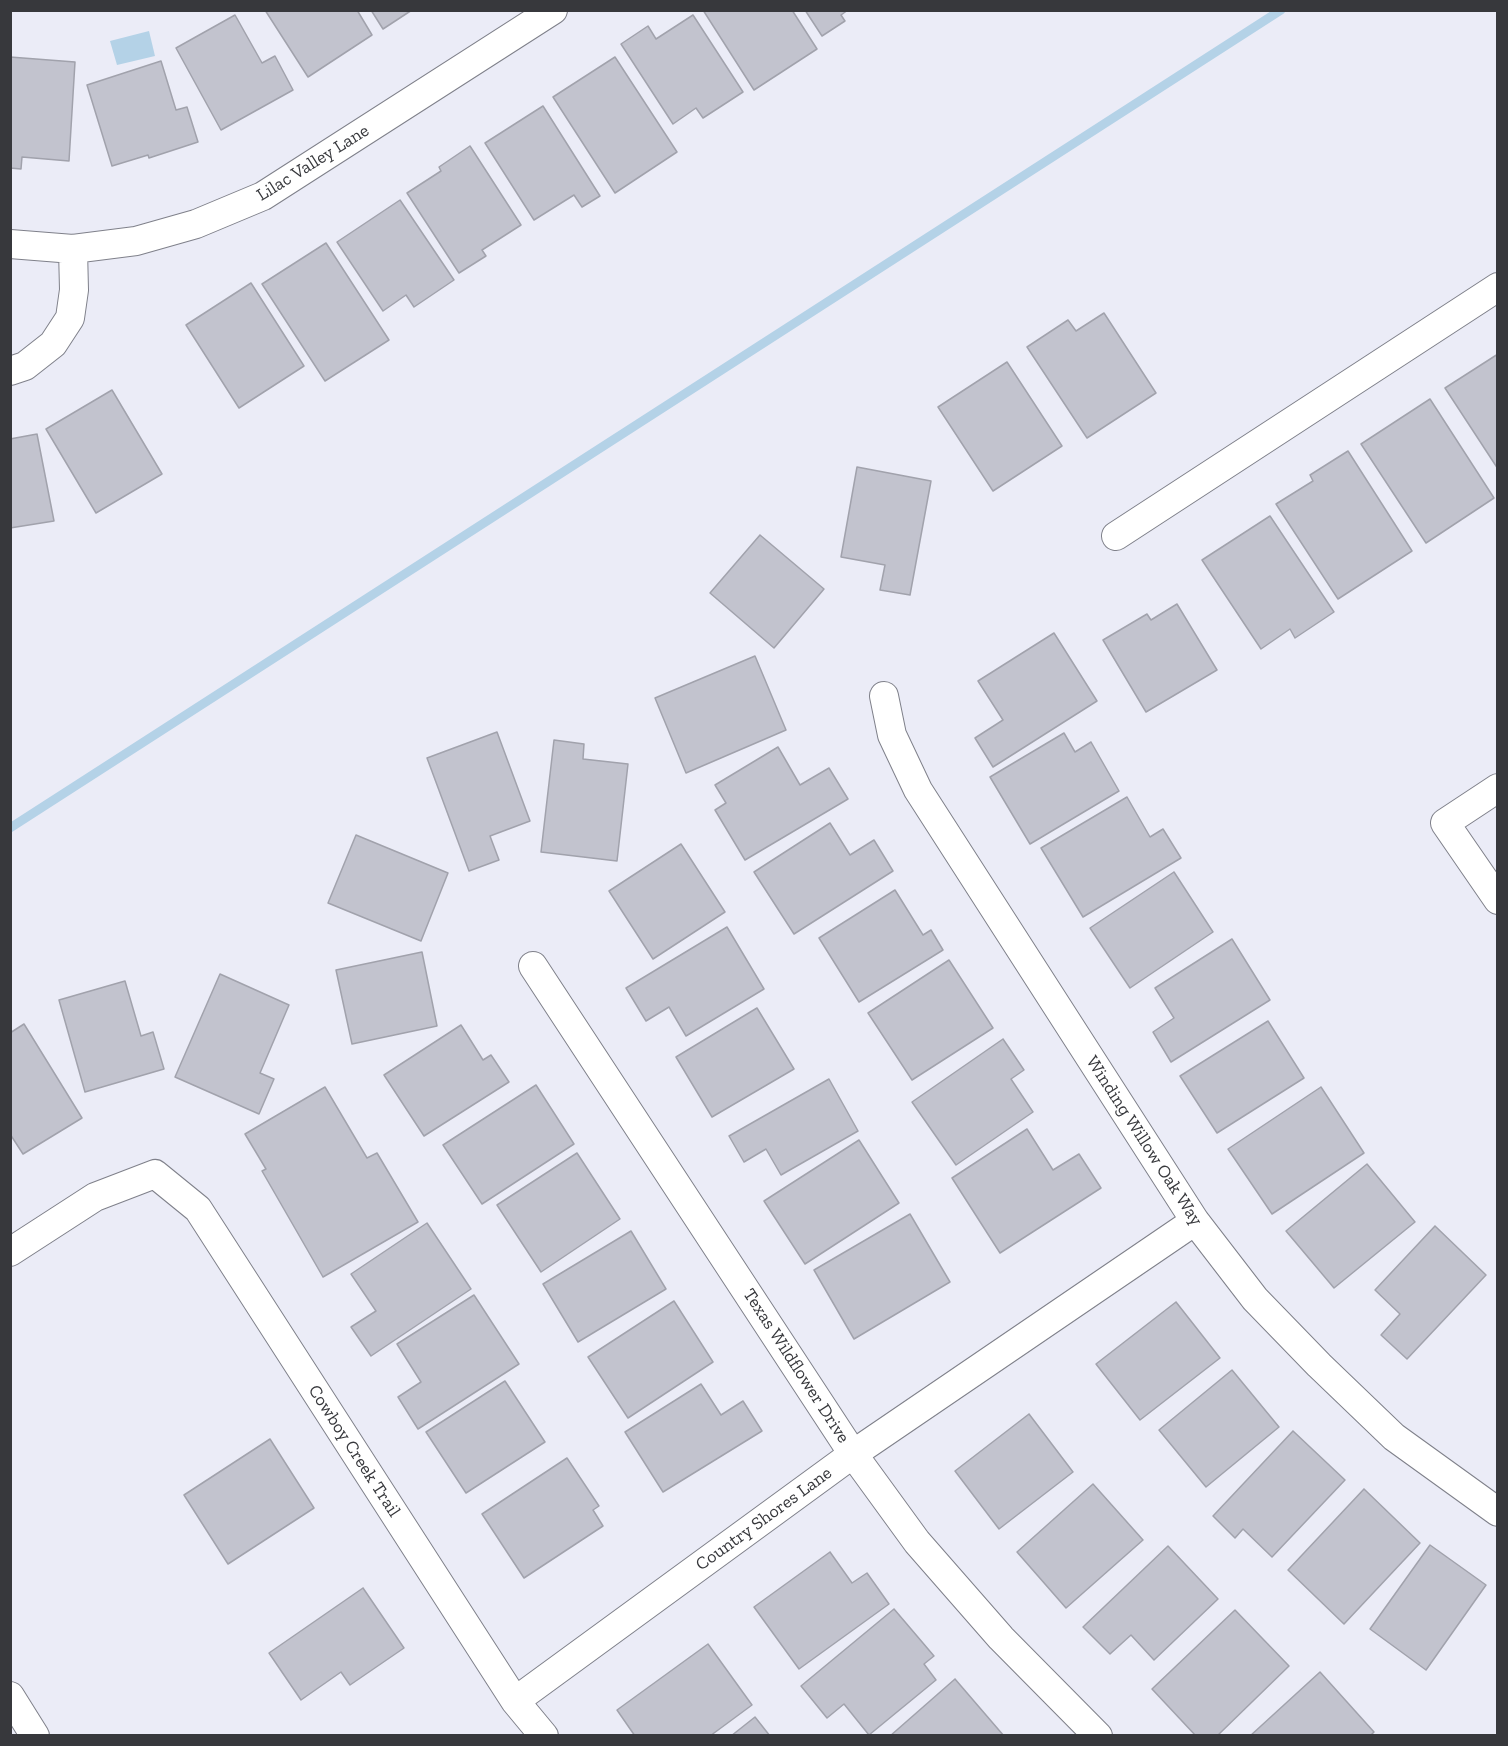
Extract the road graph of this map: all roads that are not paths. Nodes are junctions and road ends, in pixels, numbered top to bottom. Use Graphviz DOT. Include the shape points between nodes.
graph roads {
  1 [pos="553,10"];
  2 [pos="10,244"];
  3 [pos="73,249"];
  4 [pos="1497,287"];
  5 [pos="10,371"];
  6 [pos="1116,536"];
  7 [pos="884,696"];
  8 [pos="1497,788"];
  9 [pos="1497,900"];
  10 [pos="533,966"];
  11 [pos="1195,1221"];
  12 [pos="10,1252"];
  13 [pos="853,1454"];
  14 [pos="1497,1512"];
  15 [pos="10,1696"];
  16 [pos="515,1701"];
  17 [pos="35,1736"];
  18 [pos="543,1736"];
  19 [pos="1098,1736"];
  1 -- 3 [label="street, Lilac Valley Lane" via="263,196 166,233"];
  2 -- 3 [label="street, Lilac Valley Lane"];
  3 -- 5 [label="street" via="75,290 70,318 53,344 25,366"];
  4 -- 6 [label="street"];
  7 -- 11 [label="street, Winding Willow Oak Way" via="892,735 918,790"];
  8 -- 9 [label="street" via="1445,823"];
  10 -- 13 [label="street, Texas Wildflower Drive"];
  11 -- 13 [label="street, Country Shores Lane"];
  11 -- 14 [label="street, Winding Willow Oak Way" via="1255,1299 1319,1365 1394,1437"];
  12 -- 16 [label="street, Cowboy Creek Trail" via="94,1197 155,1174 198,1209"];
  13 -- 16 [label="street, Country Shores Lane"];
  13 -- 19 [label="street, Texas Wildflower Drive" via="917,1542 993,1629"];
  15 -- 17 [label="street"];
  16 -- 18 [label="street, Cowboy Creek Trail"];
}
